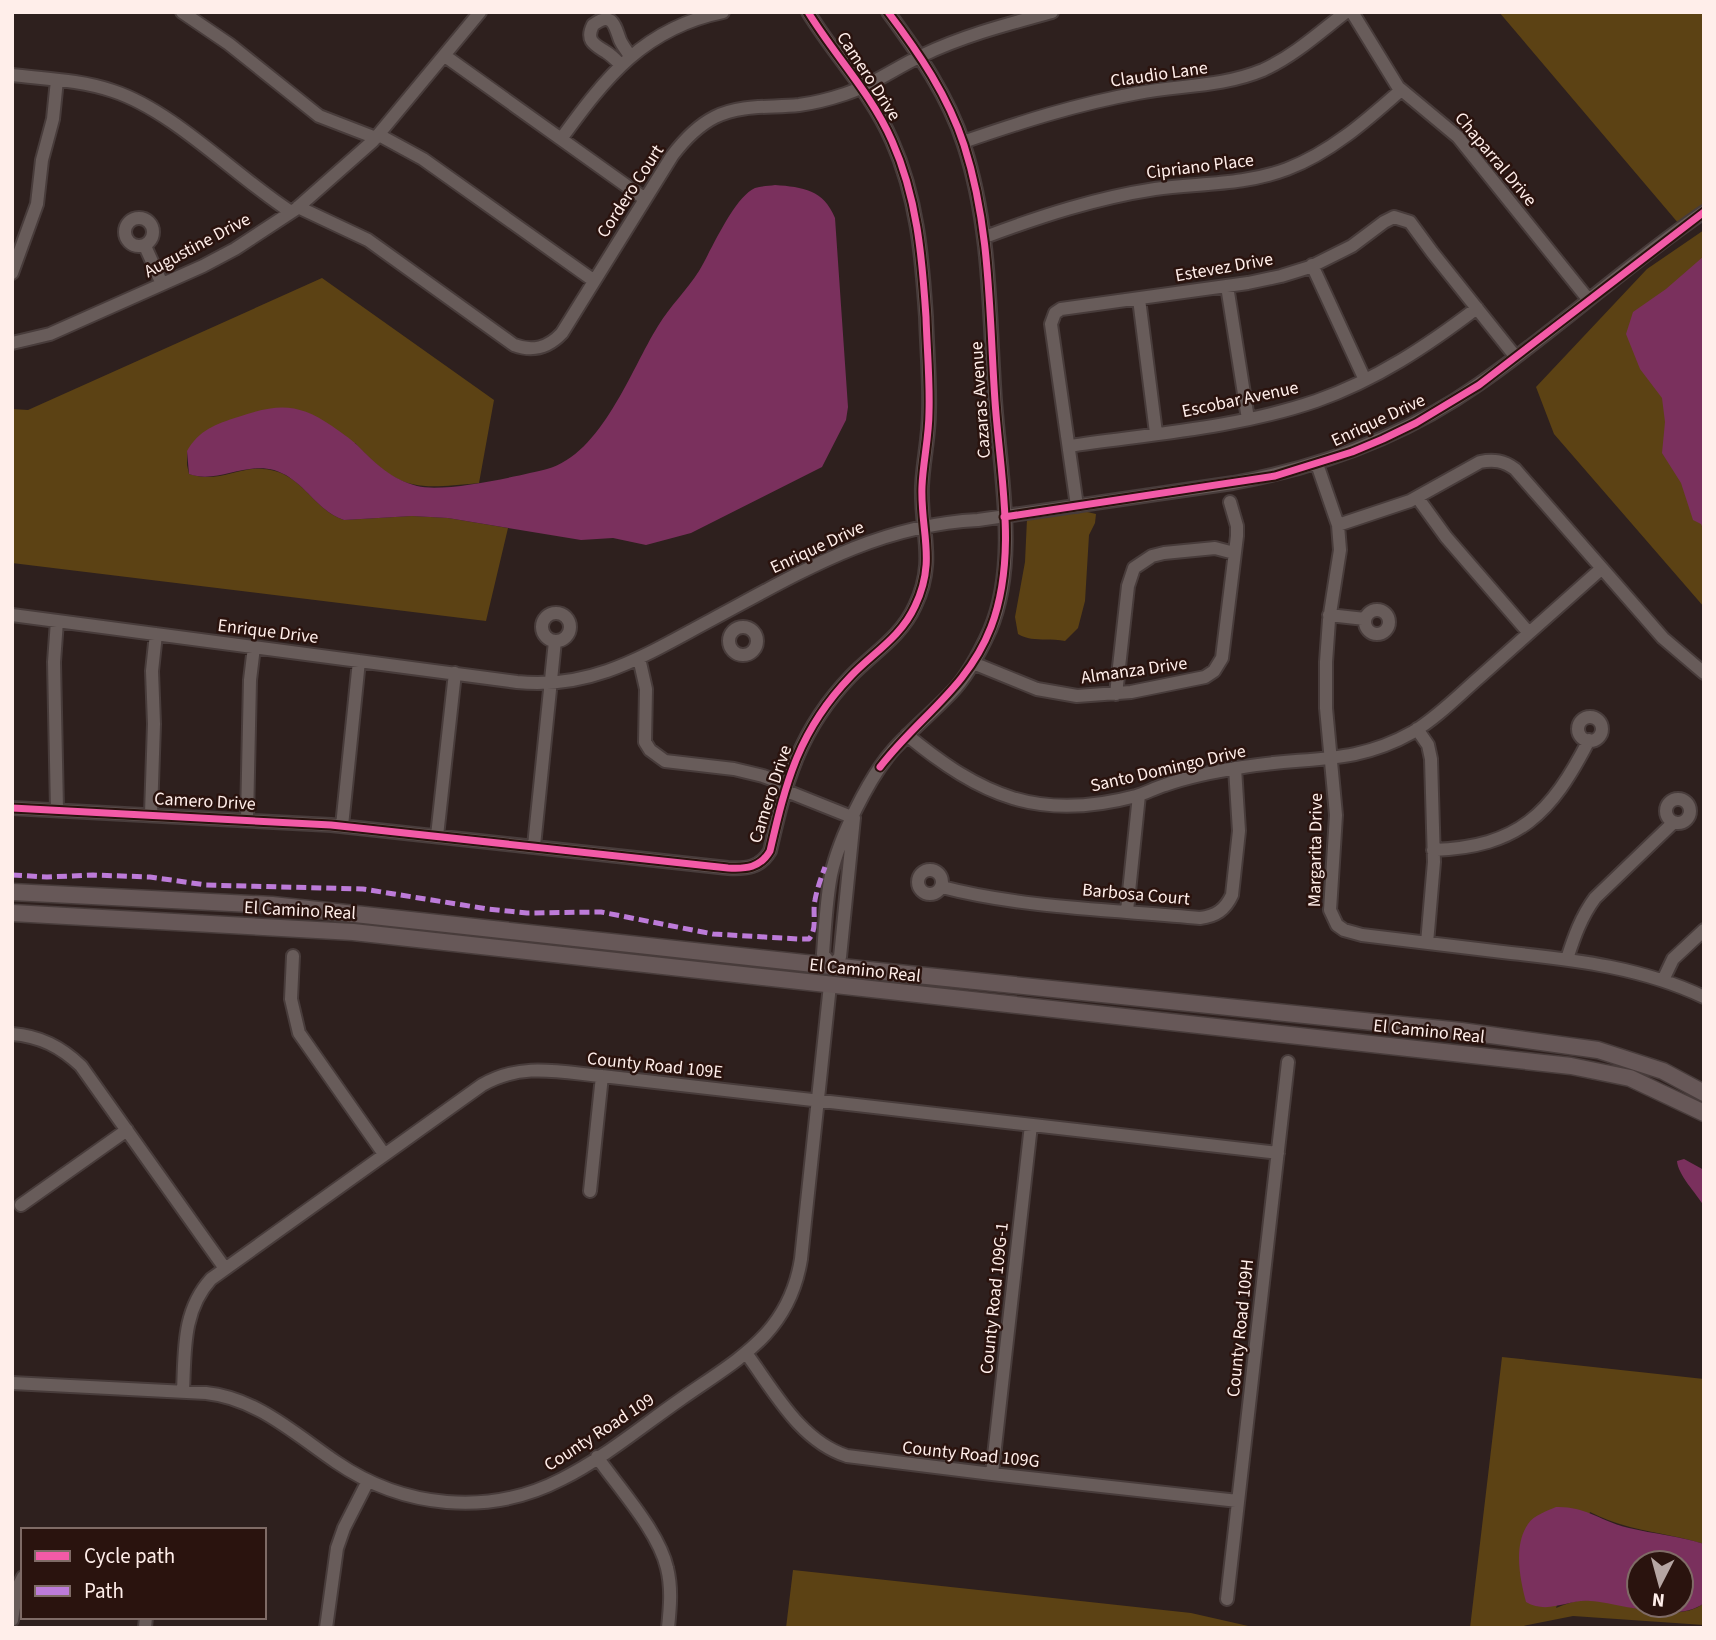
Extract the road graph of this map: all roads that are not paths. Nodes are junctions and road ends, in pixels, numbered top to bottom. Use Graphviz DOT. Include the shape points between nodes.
graph roads {
  1 [pos="182,12"];
  2 [pos="480,12"];
  3 [pos="723,12"];
  4 [pos="808,12"];
  5 [pos="888,12"];
  6 [pos="1052,12"];
  7 [pos="1346,12"];
  8 [pos="1352,12"];
  9 [pos="921,55"];
  10 [pos="445,56"];
  11 [pos="12,75"];
  12 [pos="57,80"];
  13 [pos="863,88"];
  14 [pos="1401,90"];
  15 [pos="378,137"];
  16 [pos="561,139"];
  17 [pos="963,142"];
  18 [pos="645,199"];
  19 [pos="295,209"];
  20 [pos="1704,212"];
  21 [pos="985,237"];
  22 [pos="145,246"];
  23 [pos="1312,265"];
  24 [pos="12,273"];
  25 [pos="593,280"];
  26 [pos="162,284"];
  27 [pos="1227,286"];
  28 [pos="1139,299"];
  29 [pos="1588,299"];
  30 [pos="1478,308"];
  31 [pos="12,343"];
  32 [pos="1515,356"];
  33 [pos="1365,380"];
  34 [pos="1248,419"];
  35 [pos="1156,433"];
  36 [pos="1069,446"];
  37 [pos="1317,464"];
  38 [pos="1417,497"];
  39 [pos="1230,502"];
  40 [pos="1076,506"];
  41 [pos="1004,517"];
  42 [pos="1338,524"];
  43 [pos="926,525"];
  44 [pos="1234,554"];
  45 [pos="1601,569"];
  46 [pos="726,611"];
  47 [pos="12,615"];
  48 [pos="1329,615"];
  49 [pos="1365,619"];
  50 [pos="57,621"];
  51 [pos="736,628"];
  52 [pos="1529,633"];
  53 [pos="156,634"];
  54 [pos="555,641"];
  55 [pos="254,647"];
  56 [pos="639,658"];
  57 [pos="359,661"];
  58 [pos="973,663"];
  59 [pos="455,673"];
  60 [pos="1704,673"];
  61 [pos="551,683"];
  62 [pos="1116,694"];
  63 [pos="1417,729"];
  64 [pos="907,735"];
  65 [pos="1589,740"];
  66 [pos="1331,759"];
  67 [pos="1235,768"];
  68 [pos="784,790"];
  69 [pos="1139,795"];
  70 [pos="12,808"];
  71 [pos="57,810"];
  72 [pos="150,814"];
  73 [pos="854,818"];
  74 [pos="247,819"];
  75 [pos="1674,822"];
  76 [pos="342,826"];
  77 [pos="437,836"];
  78 [pos="534,846"];
  79 [pos="1433,849"];
  80 [pos="942,887"];
  81 [pos="12,892"];
  82 [pos="1127,911"];
  83 [pos="12,913"];
  84 [pos="1704,930"];
  85 [pos="1427,943"];
  86 [pos="293,956"];
  87 [pos="1567,959"];
  88 [pos="832,967"];
  89 [pos="1663,980"];
  90 [pos="830,985"];
  91 [pos="1704,997"];
  92 [pos="12,1034"];
  93 [pos="1288,1062"];
  94 [pos="602,1076"];
  95 [pos="1704,1093"];
  96 [pos="819,1101"];
  97 [pos="1704,1113"];
  98 [pos="1031,1125"];
  99 [pos="127,1130"];
  100 [pos="1278,1153"];
  101 [pos="384,1154"];
  102 [pos="590,1191"];
  103 [pos="21,1205"];
  104 [pos="224,1267"];
  105 [pos="746,1353"];
  106 [pos="12,1383"];
  107 [pos="183,1391"];
  108 [pos="597,1457"];
  109 [pos="992,1475"];
  110 [pos="368,1481"];
  111 [pos="1238,1501"];
  112 [pos="21,1581"];
  113 [pos="1227,1598"];
  114 [pos="12,1620"];
  115 [pos="327,1628"];
  116 [pos="668,1628"];
  1 -- 15 [label="street" via="319,116"];
  2 -- 10 [label="street, Augustine Drive"];
  3 -- 16 [label="street" via="682,24 625,60"];
  4 -- 13 [label="street, Camero Drive"];
  5 -- 9 [label="street, Cazaras Avenue"];
  6 -- 9 [label="street, Cordero Court"];
  7 -- 17 [label="street, Claudio Lane" via="1286,57 1246,76 1099,101"];
  8 -- 14 [label="street, Chaparral Drive"];
  9 -- 13 [label="street, Cordero Court"];
  9 -- 17 [label="street, Cazaras Avenue"];
  10 -- 15 [label="street, Augustine Drive"];
  10 -- 16 [label="street"];
  11 -- 12 [label="street, Cordero Court"];
  12 -- 19 [label="street, Cordero Court" via="113,90 148,106 259,191"];
  12 -- 24 [label="street" via="37,204"];
  13 -- 18 [label="street, Cordero Court" via="799,105 746,107 716,117 682,143"];
  13 -- 43 [label="street, Camero Drive" via="892,141 917,219 929,384 922,488"];
  14 -- 21 [label="street, Cipriano Place" via="1333,145 1288,169 1246,180 1102,198"];
  14 -- 29 [label="street, Chaparral Drive" via="1458,136"];
  15 -- 19 [label="street, Augustine Drive"];
  15 -- 25 [label="street" via="423,159"];
  16 -- 18 [label="street"];
  17 -- 21 [label="street, Cazaras Avenue"];
  18 -- 25 [label="street, Cordero Court"];
  19 -- 25 [label="street, Cordero Court" via="368,240 522,348 539,348 555,341"];
  19 -- 26 [label="street, Augustine Drive" via="235,249"];
  20 -- 29 [label="street, Enrique Drive"];
  21 -- 41 [label="street, Cazaras Avenue"];
  22 -- 26 [label="street"];
  23 -- 27 [label="street, Estevez Drive" via="1274,278"];
  23 -- 30 [label="street, Estevez Drive" via="1352,246 1390,218 1400,217 1410,222"];
  23 -- 33 [label="street"];
  26 -- 31 [label="street, Augustine Drive" via="50,334"];
  27 -- 28 [label="street, Estevez Drive"];
  27 -- 34 [label="street"];
  28 -- 35 [label="street"];
  28 -- 36 [label="street, Estevez Drive" via="1069,306 1055,313 1051,324"];
  29 -- 32 [label="street, Enrique Drive"];
  30 -- 32 [label="street, Estevez Drive"];
  30 -- 33 [label="street, Escobar Avenue" via="1421,350"];
  32 -- 37 [label="street, Enrique Drive" via="1479,385 1416,423"];
  33 -- 34 [label="street, Escobar Avenue" via="1317,401"];
  34 -- 35 [label="street, Escobar Avenue"];
  35 -- 36 [label="street, Escobar Avenue"];
  36 -- 40 [label="street, Estevez Drive"];
  37 -- 40 [label="street, Enrique Drive" via="1275,476"];
  37 -- 42 [label="street, Margarita Drive"];
  38 -- 42 [label="street"];
  38 -- 45 [label="street" via="1480,462 1508,464"];
  38 -- 52 [label="street"];
  39 -- 44 [label="street, Almanza Drive" via="1237,526"];
  40 -- 41 [label="street, Enrique Drive"];
  41 -- 43 [label="street, Enrique Drive"];
  41 -- 58 [label="street, Cazaras Avenue" via="1005,560 997,610"];
  42 -- 48 [label="street, Margarita Drive" via="1340,550"];
  43 -- 46 [label="street, Enrique Drive" via="850,548"];
  43 -- 68 [label="street, Camero Drive" via="925,579 915,607 888,643 852,675 822,711"];
  44 -- 62 [label="street, Almanza Drive" via="1219,665 1191,681"];
  44 -- 62 [label="street" via="1215,548 1164,553 1134,568"];
  45 -- 52 [label="street, Santo Domingo Drive"];
  45 -- 60 [label="street" via="1663,638"];
  46 -- 51 [label="street"];
  46 -- 56 [label="street, Enrique Drive"];
  47 -- 50 [label="street, Enrique Drive"];
  48 -- 49 [label="street"];
  48 -- 66 [label="street, Margarita Drive" via="1325,687"];
  50 -- 53 [label="street, Enrique Drive"];
  50 -- 71 [label="street"];
  52 -- 63 [label="street, Santo Domingo Drive"];
  53 -- 55 [label="street, Enrique Drive"];
  53 -- 72 [label="street"];
  54 -- 61 [label="street"];
  55 -- 57 [label="street, Enrique Drive"];
  55 -- 74 [label="street"];
  56 -- 61 [label="street, Enrique Drive" via="595,676"];
  56 -- 68 [label="street" via="646,689 644,734 650,750 675,764 756,774 774,780"];
  57 -- 59 [label="street, Enrique Drive"];
  57 -- 76 [label="street"];
  58 -- 62 [label="street, Almanza Drive" via="1037,690 1077,696"];
  58 -- 64 [label="street, Cazaras Avenue" via="953,691"];
  59 -- 61 [label="street, Enrique Drive"];
  59 -- 77 [label="street"];
  61 -- 78 [label="street"];
  63 -- 66 [label="street, Santo Domingo Drive" via="1373,749"];
  63 -- 79 [label="street" via="1430,751"];
  64 -- 69 [label="street, Santo Domingo Drive" via="962,776 1012,799 1064,806"];
  64 -- 73 [label="street, Cazaras Avenue" via="880,767"];
  65 -- 79 [label="street" via="1555,795 1524,826 1483,845"];
  66 -- 67 [label="street, Santo Domingo Drive"];
  66 -- 85 [label="street, Margarita Drive" via="1336,816 1332,919 1352,933"];
  67 -- 69 [label="street, Santo Domingo Drive"];
  67 -- 82 [label="street, Barbosa Court" via="1239,831 1229,903 1217,914 1200,918"];
  68 -- 73 [label="street"];
  68 -- 78 [label="street, Camero Drive" via="770,851 753,867"];
  69 -- 82 [label="street"];
  70 -- 71 [label="street, Camero Drive"];
  71 -- 72 [label="street, Camero Drive"];
  72 -- 74 [label="street, Camero Drive"];
  73 -- 88 [label="street, Cazaras Avenue" via="840,957"];
  73 -- 88 [label="street, Cazaras Avenue" via="831,878 823,954"];
  74 -- 76 [label="street, Camero Drive"];
  75 -- 87 [label="street" via="1595,898 1585,911"];
  76 -- 77 [label="street, Camero Drive"];
  77 -- 78 [label="street, Camero Drive"];
  79 -- 85 [label="street"];
  80 -- 82 [label="street, Barbosa Court"];
  81 -- 88 [label="main road, El Camino Real" via="272,905"];
  83 -- 90 [label="main road, El Camino Real" via="353,932"];
  84 -- 89 [label="street" via="1673,959"];
  85 -- 87 [label="street, Margarita Drive"];
  86 -- 101 [label="street" via="290,999 299,1033"];
  87 -- 89 [label="street, Margarita Drive"];
  88 -- 90 [label="main road"];
  88 -- 95 [label="main road, El Camino Real" via="1447,1030 1598,1050 1663,1071"];
  89 -- 91 [label="street, Margarita Drive"];
  90 -- 96 [label="street, County Road 109"];
  90 -- 97 [label="main road, El Camino Real" via="1571,1066 1630,1078"];
  92 -- 99 [label="street" via="43,1040 73,1058"];
  93 -- 100 [label="street, County Road 109H"];
  94 -- 96 [label="street, County Road 109E"];
  94 -- 101 [label="street, County Road 109E" via="528,1070 502,1075"];
  94 -- 102 [label="street"];
  96 -- 98 [label="street, County Road 109E"];
  96 -- 105 [label="street, County Road 109" via="797,1283 778,1321"];
  98 -- 100 [label="street, County Road 109E"];
  98 -- 109 [label="street, County Road 109G-1"];
  99 -- 103 [label="street"];
  99 -- 104 [label="street"];
  100 -- 111 [label="street, County Road 109H"];
  101 -- 104 [label="street, County Road 109E"];
  104 -- 107 [label="street, County Road 109E" via="204,1286 190,1311"];
  105 -- 108 [label="street, County Road 109"];
  105 -- 109 [label="street, County Road 109G" via="800,1426 828,1449 857,1458"];
  106 -- 107 [label="street, County Road 109"];
  107 -- 110 [label="street, County Road 109" via="219,1394 248,1404"];
  108 -- 110 [label="street, County Road 109" via="546,1486 486,1502 420,1500"];
  108 -- 116 [label="street" via="652,1533 664,1558 670,1594"];
  109 -- 111 [label="street, County Road 109G"];
  110 -- 115 [label="street" via="337,1548"];
  111 -- 113 [label="street, County Road 109H"];
  112 -- 114 [label="street"];
}
